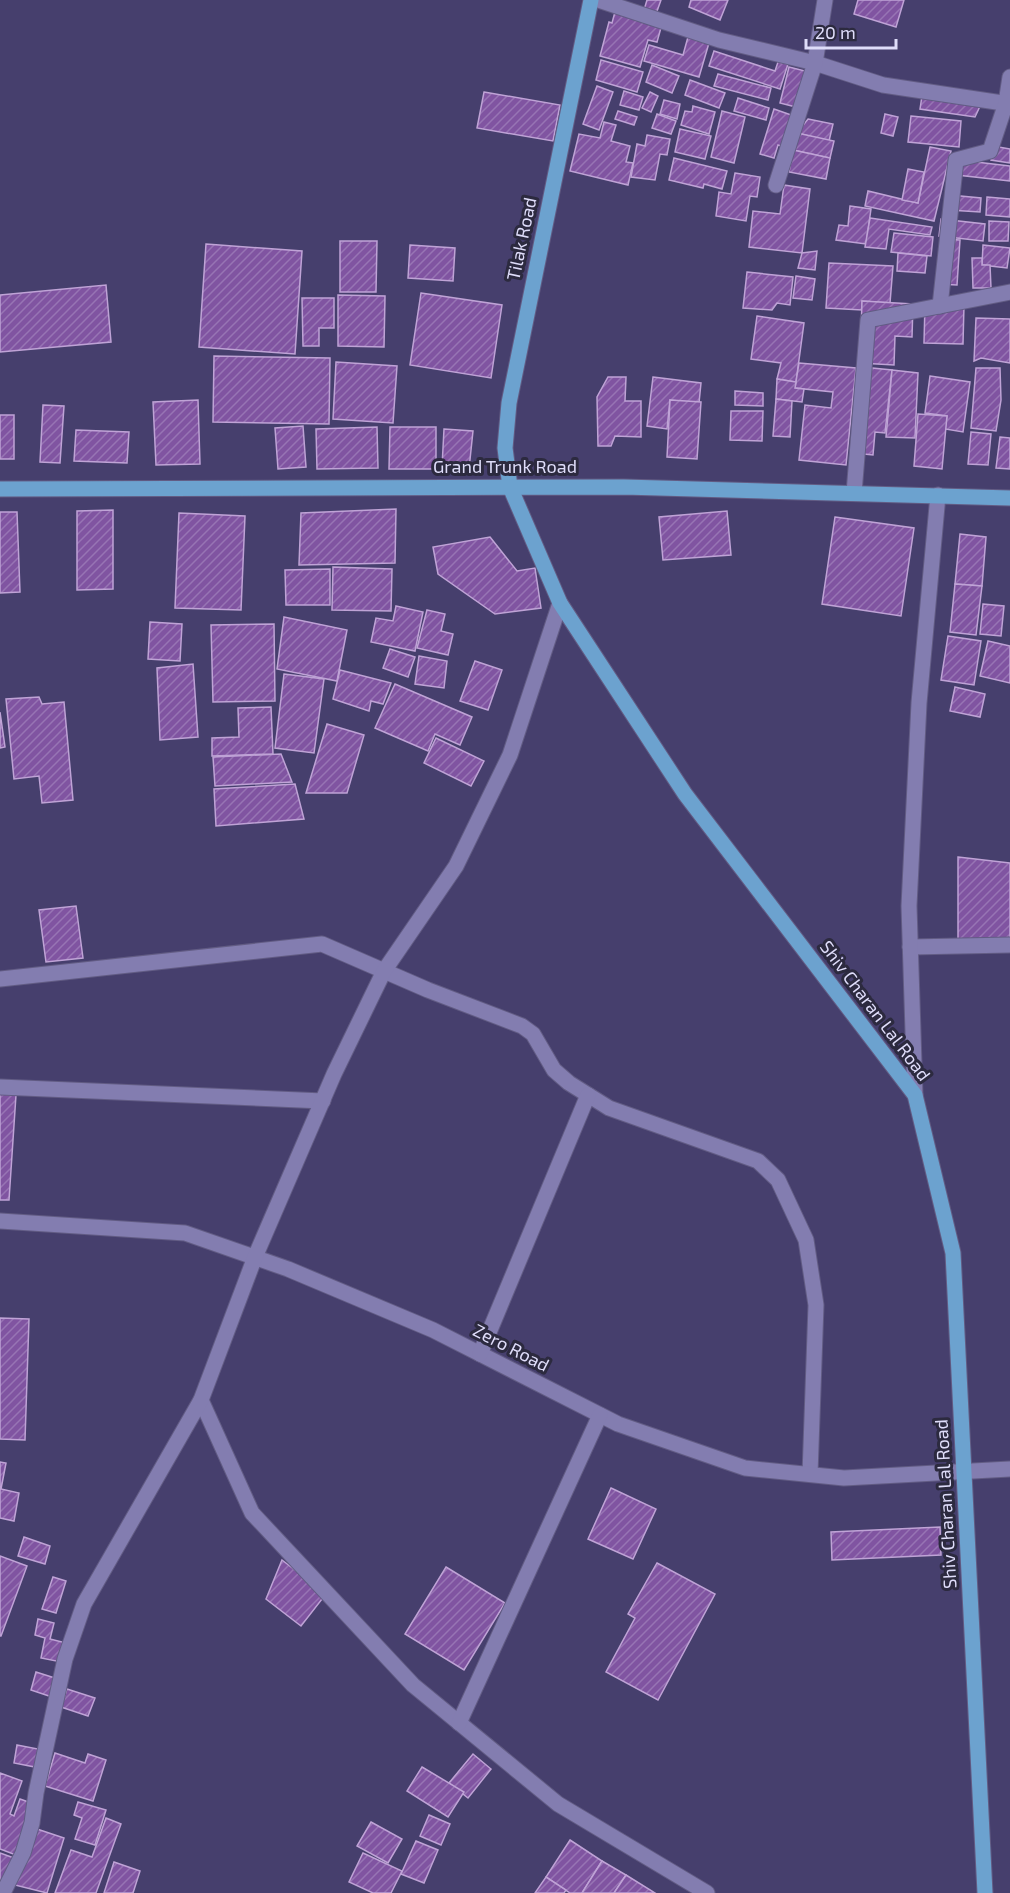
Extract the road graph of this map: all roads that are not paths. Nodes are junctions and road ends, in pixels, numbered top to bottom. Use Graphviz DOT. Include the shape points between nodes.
graph roads {
  1 [pos="591,0"];
  2 [pos="598,0"];
  3 [pos="825,0"];
  4 [pos="815,63"];
  5 [pos="1010,77"];
  6 [pos="1008,104"];
  7 [pos="777,185"];
  8 [pos="1010,292"];
  9 [pos="940,306"];
  10 [pos="510,487"];
  11 [pos="0,489"];
  12 [pos="854,493"];
  13 [pos="938,495"];
  14 [pos="1010,498"];
  15 [pos="560,603"];
  16 [pos="1010,945"];
  17 [pos="910,947"];
  18 [pos="384,971"];
  19 [pos="0,979"];
  20 [pos="0,1088"];
  21 [pos="588,1095"];
  22 [pos="915,1095"];
  23 [pos="323,1101"];
  24 [pos="0,1221"];
  25 [pos="255,1257"];
  26 [pos="480,1354"];
  27 [pos="201,1400"];
  28 [pos="600,1415"];
  29 [pos="1010,1468"];
  30 [pos="964,1472"];
  31 [pos="810,1474"];
  32 [pos="459,1723"];
  33 [pos="3,1893"];
  34 [pos="707,1893"];
  35 [pos="985,1893"];
  1 -- 10 [label="main road, Tilak Road" via="508,403 505,448"];
  2 -- 4 [label="street" via="719,40"];
  3 -- 4 [label="street"];
  4 -- 6 [label="street" via="883,85"];
  4 -- 7 [label="street"];
  5 -- 6 [label="street"];
  6 -- 9 [label="street" via="990,151 956,160"];
  8 -- 9 [label="street"];
  9 -- 12 [label="street" via="868,320"];
  10 -- 11 [label="main road, Grand Trunk Road"];
  10 -- 12 [label="main road, Grand Trunk Road"];
  10 -- 15 [label="main road, Shiv Charan Lal Road"];
  12 -- 13 [label="main road, Grand Trunk Road"];
  13 -- 14 [label="main road, Grand Trunk Road"];
  13 -- 17 [label="street" via="919,703"];
  15 -- 18 [label="street" via="510,755 456,866"];
  15 -- 22 [label="main road, Shiv Charan Lal Road" via="685,795"];
  16 -- 17 [label="street"];
  17 -- 22 [label="street"];
  18 -- 19 [label="street" via="322,944"];
  18 -- 21 [label="street" via="522,1026 533,1034 554,1070"];
  18 -- 23 [label="street"];
  20 -- 23 [label="street"];
  21 -- 26 [label="street"];
  21 -- 31 [label="street" via="609,1108 758,1161 778,1180 806,1240 816,1305"];
  22 -- 30 [label="main road, Shiv Charan Lal Road" via="953,1253"];
  23 -- 25 [label="street"];
  24 -- 25 [label="street, Zero Road" via="185,1233"];
  25 -- 26 [label="street, Zero Road"];
  25 -- 27 [label="street"];
  26 -- 28 [label="street, Zero Road"];
  27 -- 32 [label="street" via="252,1513 413,1685"];
  27 -- 33 [label="street" via="84,1604 64,1659 32,1823"];
  28 -- 31 [label="street, Zero Road" via="745,1468"];
  28 -- 32 [label="street"];
  29 -- 30 [label="street, Zero Road"];
  30 -- 31 [label="street, Zero Road" via="844,1478"];
  30 -- 35 [label="main road, Shiv Charan Lal Road"];
  32 -- 34 [label="street" via="558,1804"];
}
